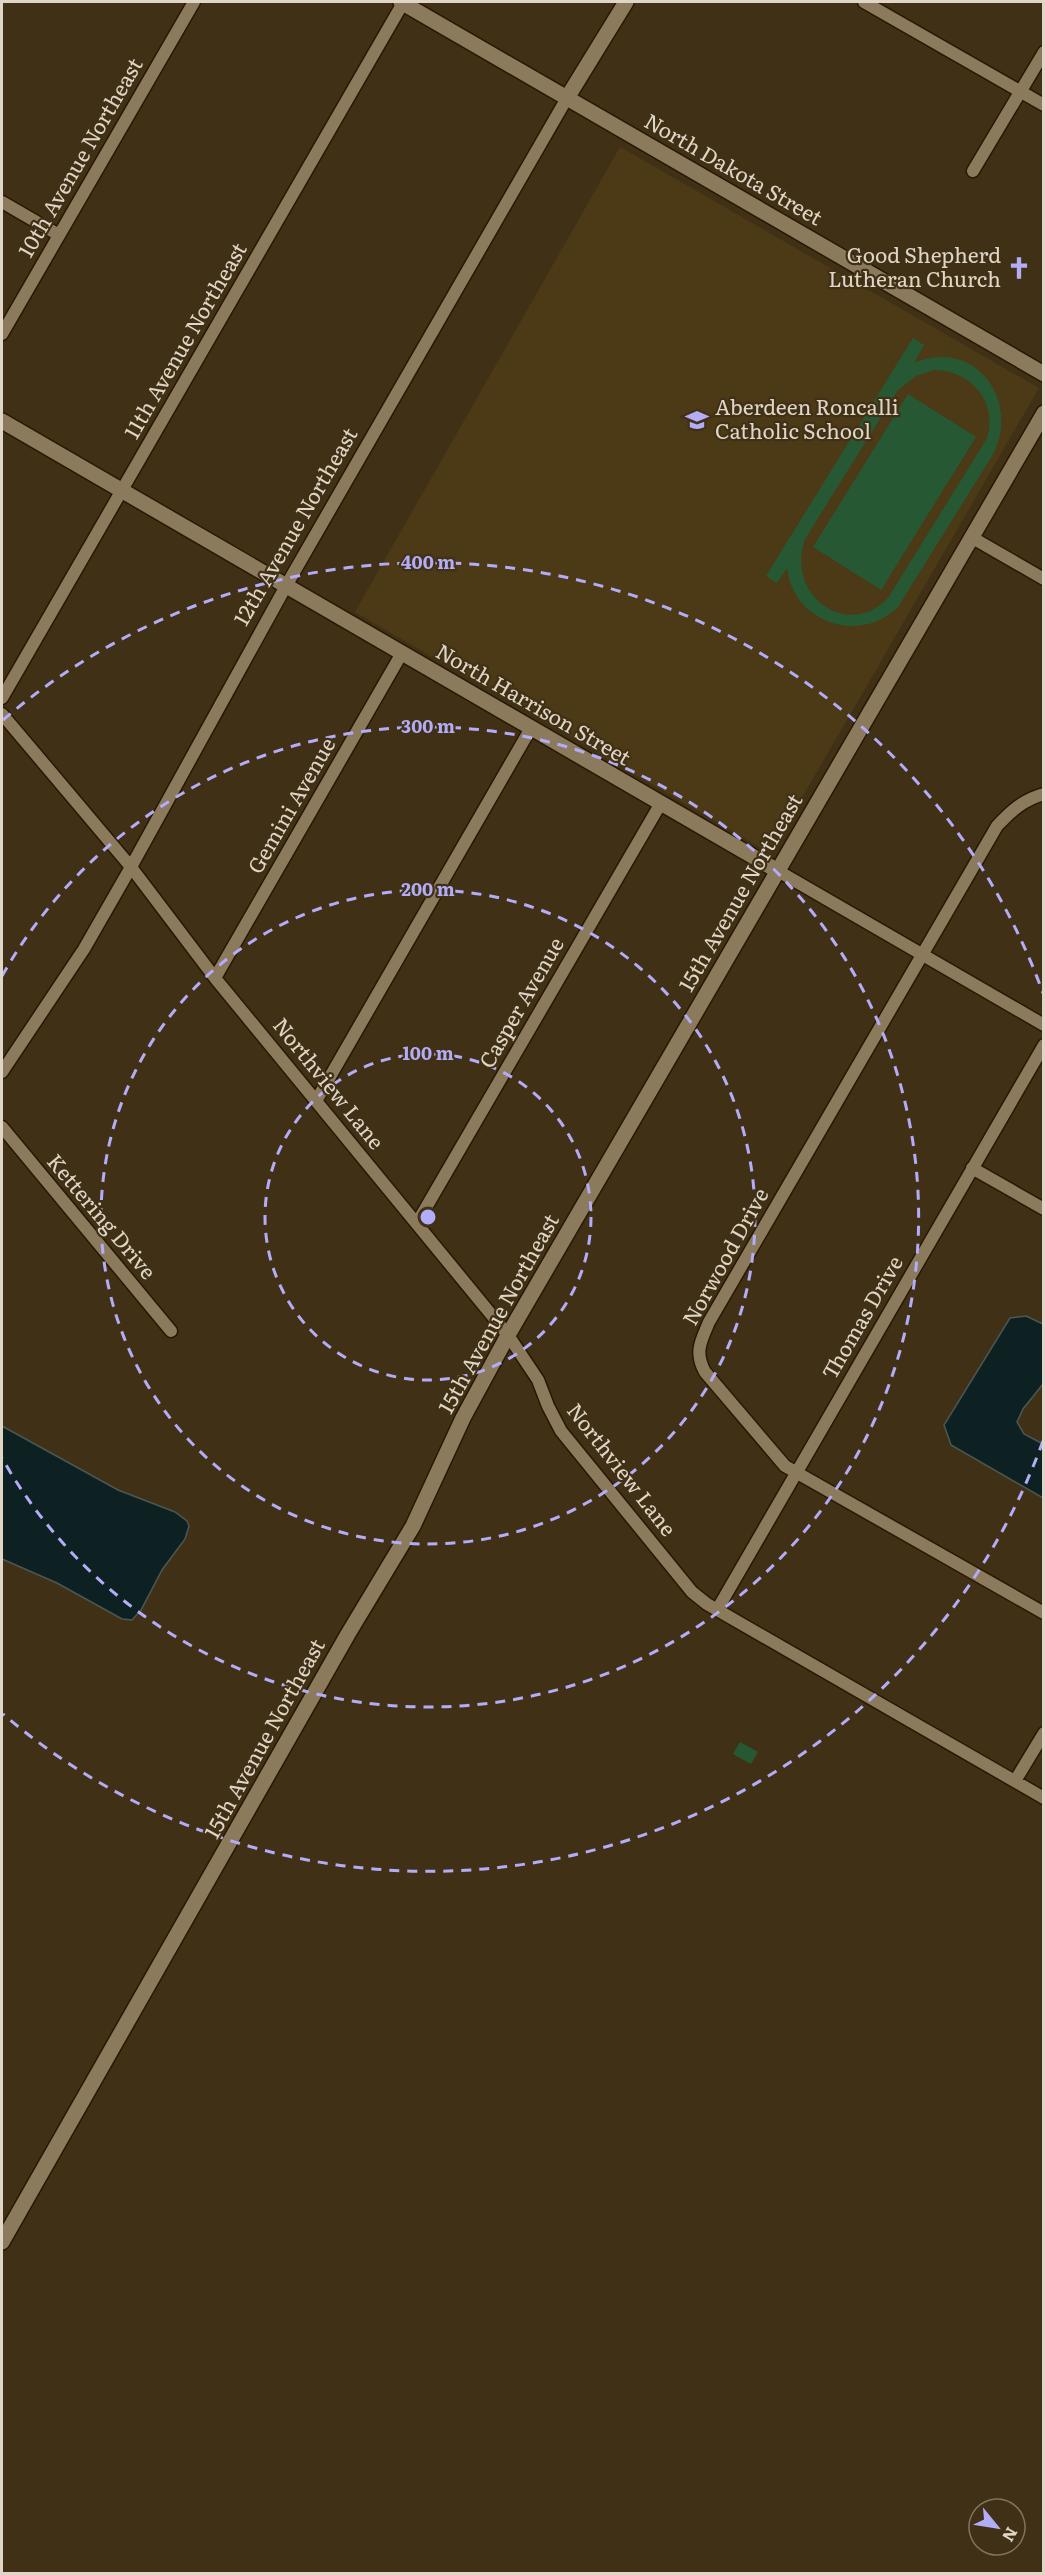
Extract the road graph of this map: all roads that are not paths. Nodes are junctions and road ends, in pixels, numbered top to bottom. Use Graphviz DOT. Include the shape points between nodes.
graph roads {
  1 [pos="194,2"];
  2 [pos="402,2"];
  3 [pos="626,2"];
  4 [pos="864,2"];
  5 [pos="1044,52"];
  6 [pos="1021,91"];
  7 [pos="567,98"];
  8 [pos="1044,105"];
  9 [pos="973,171"];
  10 [pos="2,202"];
  11 [pos="59,236"];
  12 [pos="2,334"];
  13 [pos="1044,374"];
  14 [pos="1044,413"];
  15 [pos="2,421"];
  16 [pos="121,491"];
  17 [pos="970,537"];
  18 [pos="1044,579"];
  19 [pos="286,586"];
  20 [pos="402,653"];
  21 [pos="2,698"];
  22 [pos="2,714"];
  23 [pos="531,728"];
  24 [pos="1044,794"];
  25 [pos="661,803"];
  26 [pos="131,867"];
  27 [pos="778,871"];
  28 [pos="922,955"];
  29 [pos="215,978"];
  30 [pos="1044,1025"];
  31 [pos="1044,1045"];
  32 [pos="2,1072"];
  33 [pos="316,1101"];
  34 [pos="2,1127"];
  35 [pos="972,1168"];
  36 [pos="1044,1209"];
  37 [pos="417,1223"];
  38 [pos="171,1331"];
  39 [pos="508,1335"];
  40 [pos="796,1473"];
  41 [pos="717,1610"];
  42 [pos="1044,1613"];
  43 [pos="1044,1733"];
  44 [pos="1015,1781"];
  45 [pos="1044,1798"];
  46 [pos="2,2242"];
  1 -- 11 [label="street, 10th Avenue Northeast"];
  2 -- 7 [label="street, North Dakota Street"];
  2 -- 16 [label="street, 11th Avenue Northeast"];
  3 -- 7 [label="street, 12th Avenue Northeast"];
  4 -- 6 [label="street"];
  5 -- 6 [label="street"];
  6 -- 8 [label="street"];
  6 -- 9 [label="street"];
  7 -- 13 [label="street, North Dakota Street"];
  7 -- 19 [label="street, 12th Avenue Northeast"];
  10 -- 11 [label="street"];
  11 -- 12 [label="street, 10th Avenue Northeast"];
  14 -- 17 [label="street, 15th Avenue Northeast"];
  15 -- 16 [label="street, North Harrison Street"];
  16 -- 19 [label="street, North Harrison Street"];
  16 -- 21 [label="street, 11th Avenue Northeast"];
  17 -- 18 [label="street"];
  17 -- 27 [label="street, 15th Avenue Northeast"];
  19 -- 20 [label="street, North Harrison Street"];
  19 -- 26 [label="street, 12th Avenue Northeast"];
  20 -- 23 [label="street, North Harrison Street"];
  20 -- 29 [label="street, Gemini Avenue"];
  22 -- 26 [label="street, Northview Lane"];
  23 -- 25 [label="street, North Harrison Street"];
  23 -- 33 [label="street"];
  24 -- 28 [label="street, Norwood Drive" via="1010,811 997,826"];
  25 -- 27 [label="street, North Harrison Street"];
  25 -- 37 [label="street, Casper Avenue"];
  26 -- 29 [label="street, Northview Lane"];
  26 -- 32 [label="street, 12th Avenue Northeast" via="84,949"];
  27 -- 28 [label="street, North Harrison Street"];
  27 -- 39 [label="street, 15th Avenue Northeast"];
  28 -- 30 [label="street, North Harrison Street"];
  28 -- 40 [label="street, Norwood Drive" via="698,1347 699,1362 705,1372 778,1459"];
  29 -- 33 [label="street, Northview Lane"];
  31 -- 35 [label="street, Thomas Drive"];
  33 -- 37 [label="street, Northview Lane"];
  34 -- 38 [label="street, Kettering Drive"];
  35 -- 36 [label="street"];
  35 -- 40 [label="street, Thomas Drive"];
  37 -- 39 [label="street, Northview Lane"];
  39 -- 41 [label="street, Northview Lane" via="538,1380 561,1431 692,1592"];
  39 -- 46 [label="street, 15th Avenue Northeast" via="463,1418 413,1526"];
  40 -- 41 [label="street, Thomas Drive"];
  40 -- 42 [label="street, Norwood Drive"];
  41 -- 44 [label="street, Northview Lane"];
  43 -- 44 [label="street"];
  44 -- 45 [label="street, Northview Lane"];
}
